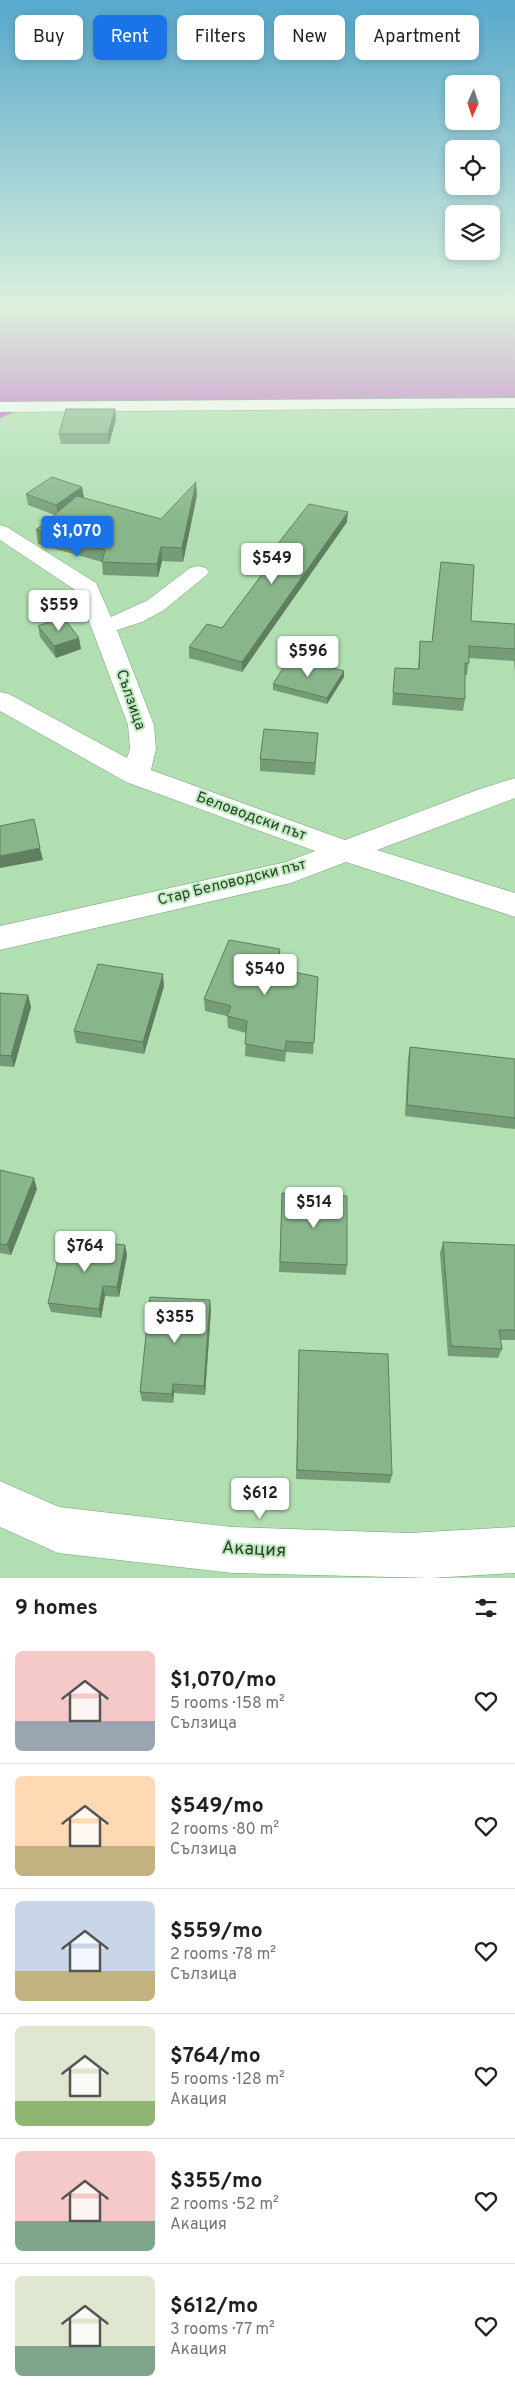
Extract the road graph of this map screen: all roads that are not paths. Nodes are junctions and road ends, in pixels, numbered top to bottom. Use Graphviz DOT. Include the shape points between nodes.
graph roads {
  1 [pos="515,403"];
  2 [pos="0,407"];
  3 [pos="0,531"];
  4 [pos="198,573"];
  5 [pos="104,627"];
  6 [pos="0,700"];
  7 [pos="136,775"];
  8 [pos="515,788"];
  9 [pos="344,851"];
  10 [pos="515,905"];
  11 [pos="0,938"];
  12 [pos="0,1504"];
  13 [pos="515,1550"];
  1 -- 2 [label="street"];
  3 -- 5 [label="street, Сълзица" via="88,588"];
  4 -- 5 [label="street" via="134,618"];
  5 -- 7 [label="street, Сълзица" via="141,725 143,749"];
  6 -- 7 [label="street, Беловодски път"];
  7 -- 9 [label="street, Беловодски път"];
  8 -- 9 [label="street, Стар Беловодски път"];
  9 -- 10 [label="street, Беловодски път"];
  9 -- 11 [label="street, Стар Беловодски път" via="291,872"];
  12 -- 13 [label="street, Акация" via="58,1530 232,1550 409,1556"];
}
